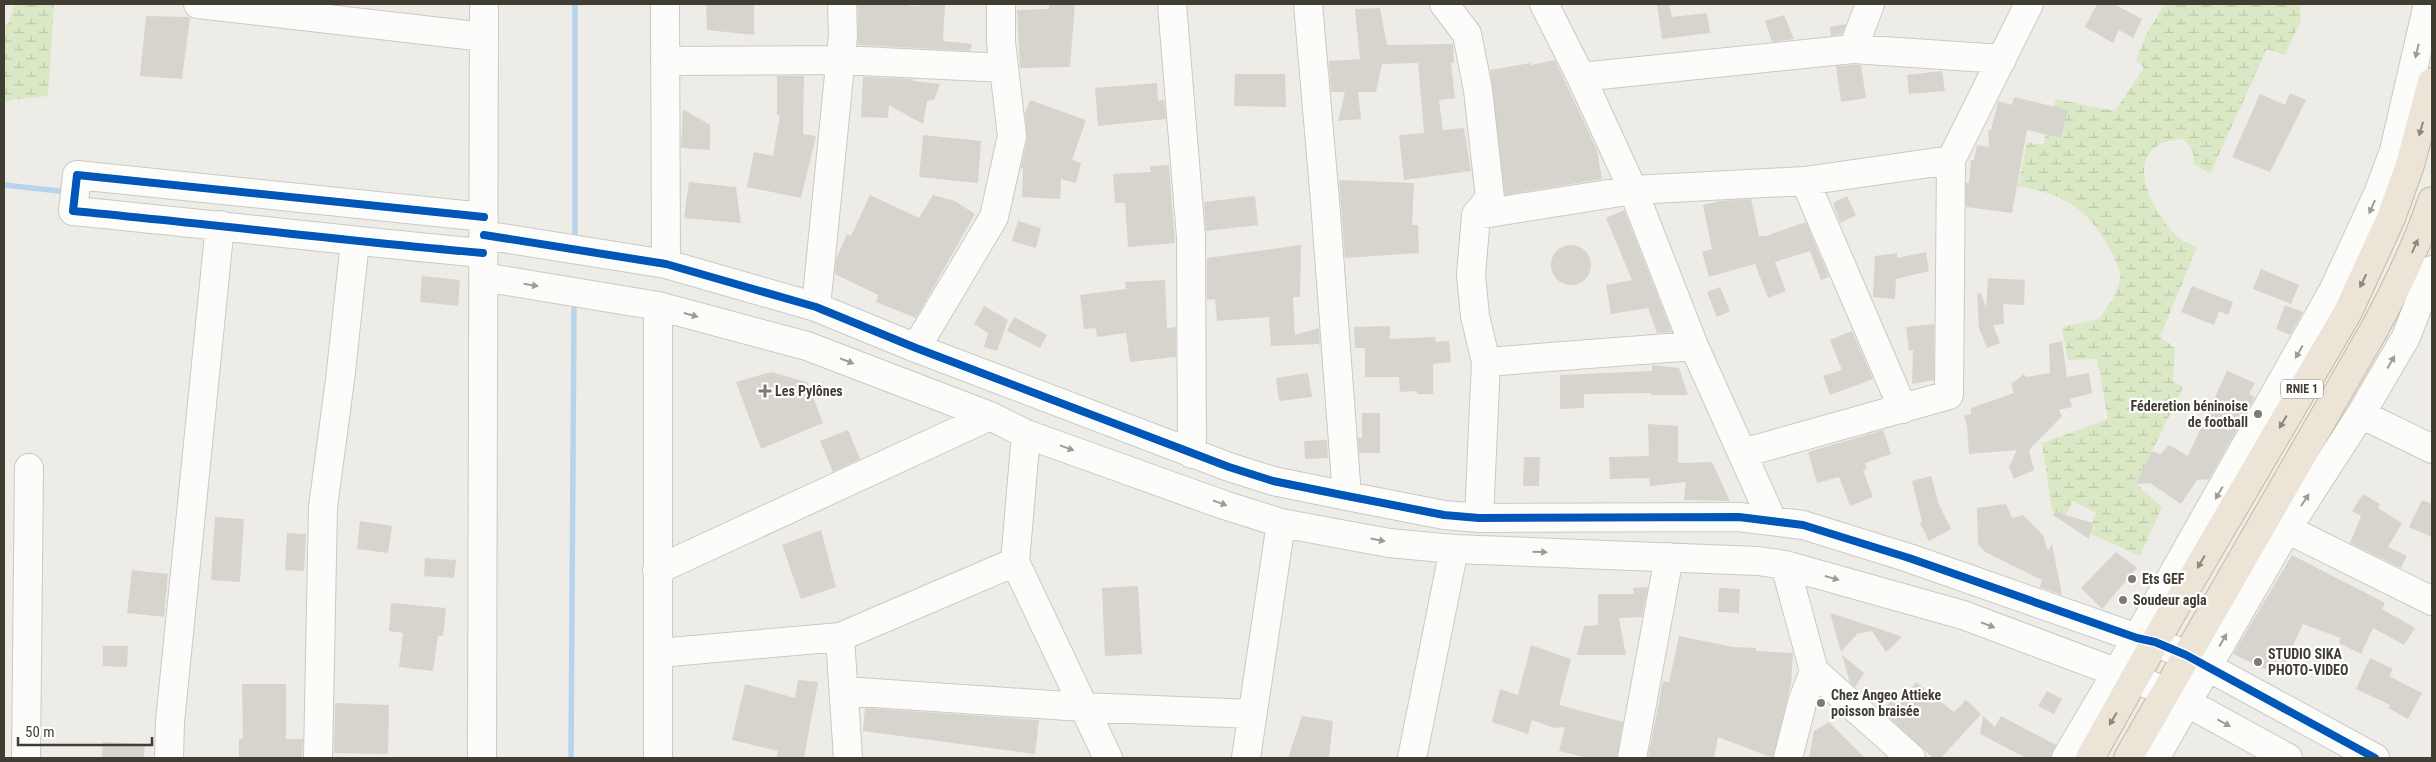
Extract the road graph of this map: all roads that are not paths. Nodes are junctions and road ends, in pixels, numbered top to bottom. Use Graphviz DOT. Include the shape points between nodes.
graph roads {
  1 [pos="198,4"];
  2 [pos="484,4"];
  3 [pos="665,4"];
  4 [pos="842,4"];
  5 [pos="1000,4"];
  6 [pos="1172,4"];
  7 [pos="1308,4"];
  8 [pos="1444,4"];
  9 [pos="1544,4"];
  10 [pos="1870,4"];
  11 [pos="2029,4"];
  12 [pos="2428,4"];
  13 [pos="327,11"];
  14 [pos="484,37"];
  15 [pos="1853,49"];
  16 [pos="840,60"];
  17 [pos="2002,60"];
  18 [pos="666,62"];
  19 [pos="1004,68"];
  20 [pos="1581,77"];
  21 [pos="2432,82"];
  22 [pos="1951,160"];
  23 [pos="1805,181"];
  24 [pos="1633,190"];
  25 [pos="2432,201"];
  26 [pos="1476,215"];
  27 [pos="220,225"];
  28 [pos="355,242"];
  29 [pos="484,246"];
  30 [pos="666,264"];
  31 [pos="2432,270"];
  32 [pos="658,306"];
  33 [pos="816,307"];
  34 [pos="1694,346"];
  35 [pos="916,348"];
  36 [pos="1486,362"];
  37 [pos="1903,408"];
  38 [pos="2361,414"];
  39 [pos="990,416"];
  40 [pos="1026,434"];
  41 [pos="2432,449"];
  42 [pos="1743,452"];
  43 [pos="1192,454"];
  44 [pos="29,468"];
  45 [pos="1347,496"];
  46 [pos="1479,518"];
  47 [pos="1772,520"];
  48 [pos="1281,522"];
  49 [pos="2287,529"];
  50 [pos="1454,549"];
  51 [pos="1669,557"];
  52 [pos="1015,562"];
  53 [pos="1786,565"];
  54 [pos="658,570"];
  55 [pos="2432,601"];
  56 [pos="840,637"];
  57 [pos="2146,640"];
  58 [pos="659,652"];
  59 [pos="2197,661"];
  60 [pos="1814,672"];
  61 [pos="2125,676"];
  62 [pos="844,691"];
  63 [pos="2177,697"];
  64 [pos="1082,707"];
  65 [pos="1252,714"];
  66 [pos="26,758"];
  67 [pos="169,758"];
  68 [pos="318,758"];
  69 [pos="482,758"];
  70 [pos="658,758"];
  71 [pos="848,758"];
  72 [pos="1108,758"];
  73 [pos="1246,758"];
  74 [pos="1412,758"];
  75 [pos="1632,758"];
  76 [pos="1788,758"];
  77 [pos="1911,758"];
  78 [pos="2066,758"];
  79 [pos="2090,758"];
  80 [pos="2128,758"];
  81 [pos="2155,758"];
  82 [pos="2288,758"];
  83 [pos="2375,758"];
  1 -- 13 [label="street"];
  2 -- 14 [label="street"];
  3 -- 18 [label="street"];
  4 -- 16 [label="street"];
  5 -- 19 [label="street"];
  6 -- 43 [label="street" via="1191,237"];
  7 -- 45 [label="street"];
  8 -- 26 [label="street" via="1467,34 1478,90 1490,198"];
  9 -- 20 [label="street"];
  10 -- 15 [label="street"];
  11 -- 17 [label="street"];
  12 -- 57 [label="street, one-way" via="2394,151 2357,242"];
  13 -- 14 [label="street"];
  14 -- 29 [label="street"];
  15 -- 17 [label="street"];
  15 -- 20 [label="street"];
  16 -- 18 [label="street"];
  16 -- 19 [label="street"];
  16 -- 33 [label="street"];
  17 -- 22 [label="street"];
  18 -- 30 [label="street"];
  19 -- 35 [label="street" via="1012,136 994,217"];
  20 -- 24 [label="street"];
  21 -- 57 [label="highway, RNIE 1, one-way" via="2410,165 2394,209 2348,312"];
  22 -- 23 [label="street"];
  22 -- 37 [label="street" via="1951,390 1949,395"];
  23 -- 24 [label="street"];
  23 -- 37 [label="street"];
  24 -- 26 [label="street"];
  24 -- 34 [label="street"];
  59 -- 25 [label="highway, RNIE 1, one-way" via="2400,280"];
  26 -- 36 [label="street" via="1472,275 1475,316"];
  27 -- 28 [label="street"];
  27 -- 29 [label="street" via="73,211 77,175"];
  27 -- 67 [label="street"];
  28 -- 29 [label="street"];
  28 -- 68 [label="street" via="322,507"];
  29 -- 30 [label="street"];
  29 -- 32 [label="street, one-way"];
  29 -- 69 [label="street"];
  30 -- 33 [label="street"];
  38 -- 31 [label="street, one-way" via="2406,337"];
  32 -- 39 [label="street, one-way" via="807,346"];
  32 -- 54 [label="street"];
  33 -- 35 [label="street"];
  34 -- 36 [label="street"];
  34 -- 42 [label="street"];
  35 -- 43 [label="street"];
  36 -- 46 [label="street"];
  37 -- 42 [label="street"];
  38 -- 41 [label="street"];
  49 -- 38 [label="street, one-way"];
  39 -- 40 [label="street"];
  39 -- 54 [label="street"];
  40 -- 48 [label="street, one-way" via="1224,505"];
  40 -- 52 [label="street"];
  42 -- 47 [label="street"];
  43 -- 45 [label="street" via="1273,481"];
  44 -- 66 [label="street"];
  45 -- 46 [label="street" via="1444,515"];
  46 -- 47 [label="street" via="1739,517"];
  47 -- 57 [label="street" via="1803,525 1909,558"];
  48 -- 50 [label="street, one-way" via="1389,543"];
  48 -- 65 [label="street"];
  49 -- 55 [label="street"];
  59 -- 49 [label="street, one-way"];
  50 -- 51 [label="street, one-way"];
  50 -- 74 [label="street"];
  51 -- 53 [label="street"];
  51 -- 75 [label="street"];
  52 -- 56 [label="street"];
  52 -- 64 [label="street"];
  53 -- 60 [label="street"];
  53 -- 61 [label="street, one-way" via="1963,615"];
  54 -- 58 [label="street"];
  56 -- 58 [label="street"];
  56 -- 62 [label="street"];
  57 -- 59 [label="street"];
  57 -- 61 [label="highway, RNIE 1"];
  58 -- 70 [label="street"];
  59 -- 63 [label="highway, RNIE 1"];
  59 -- 83 [label="street"];
  60 -- 76 [label="street" via="1802,702"];
  60 -- 77 [label="street"];
  61 -- 63 [label="street"];
  61 -- 78 [label="street"];
  61 -- 79 [label="highway, RNIE 1, one-way"];
  62 -- 64 [label="street"];
  62 -- 71 [label="street"];
  63 -- 80 [label="highway, RNIE 1"];
  63 -- 81 [label="street"];
  63 -- 82 [label="street, one-way"];
  64 -- 65 [label="street"];
  64 -- 72 [label="street"];
  65 -- 73 [label="street"];
}
